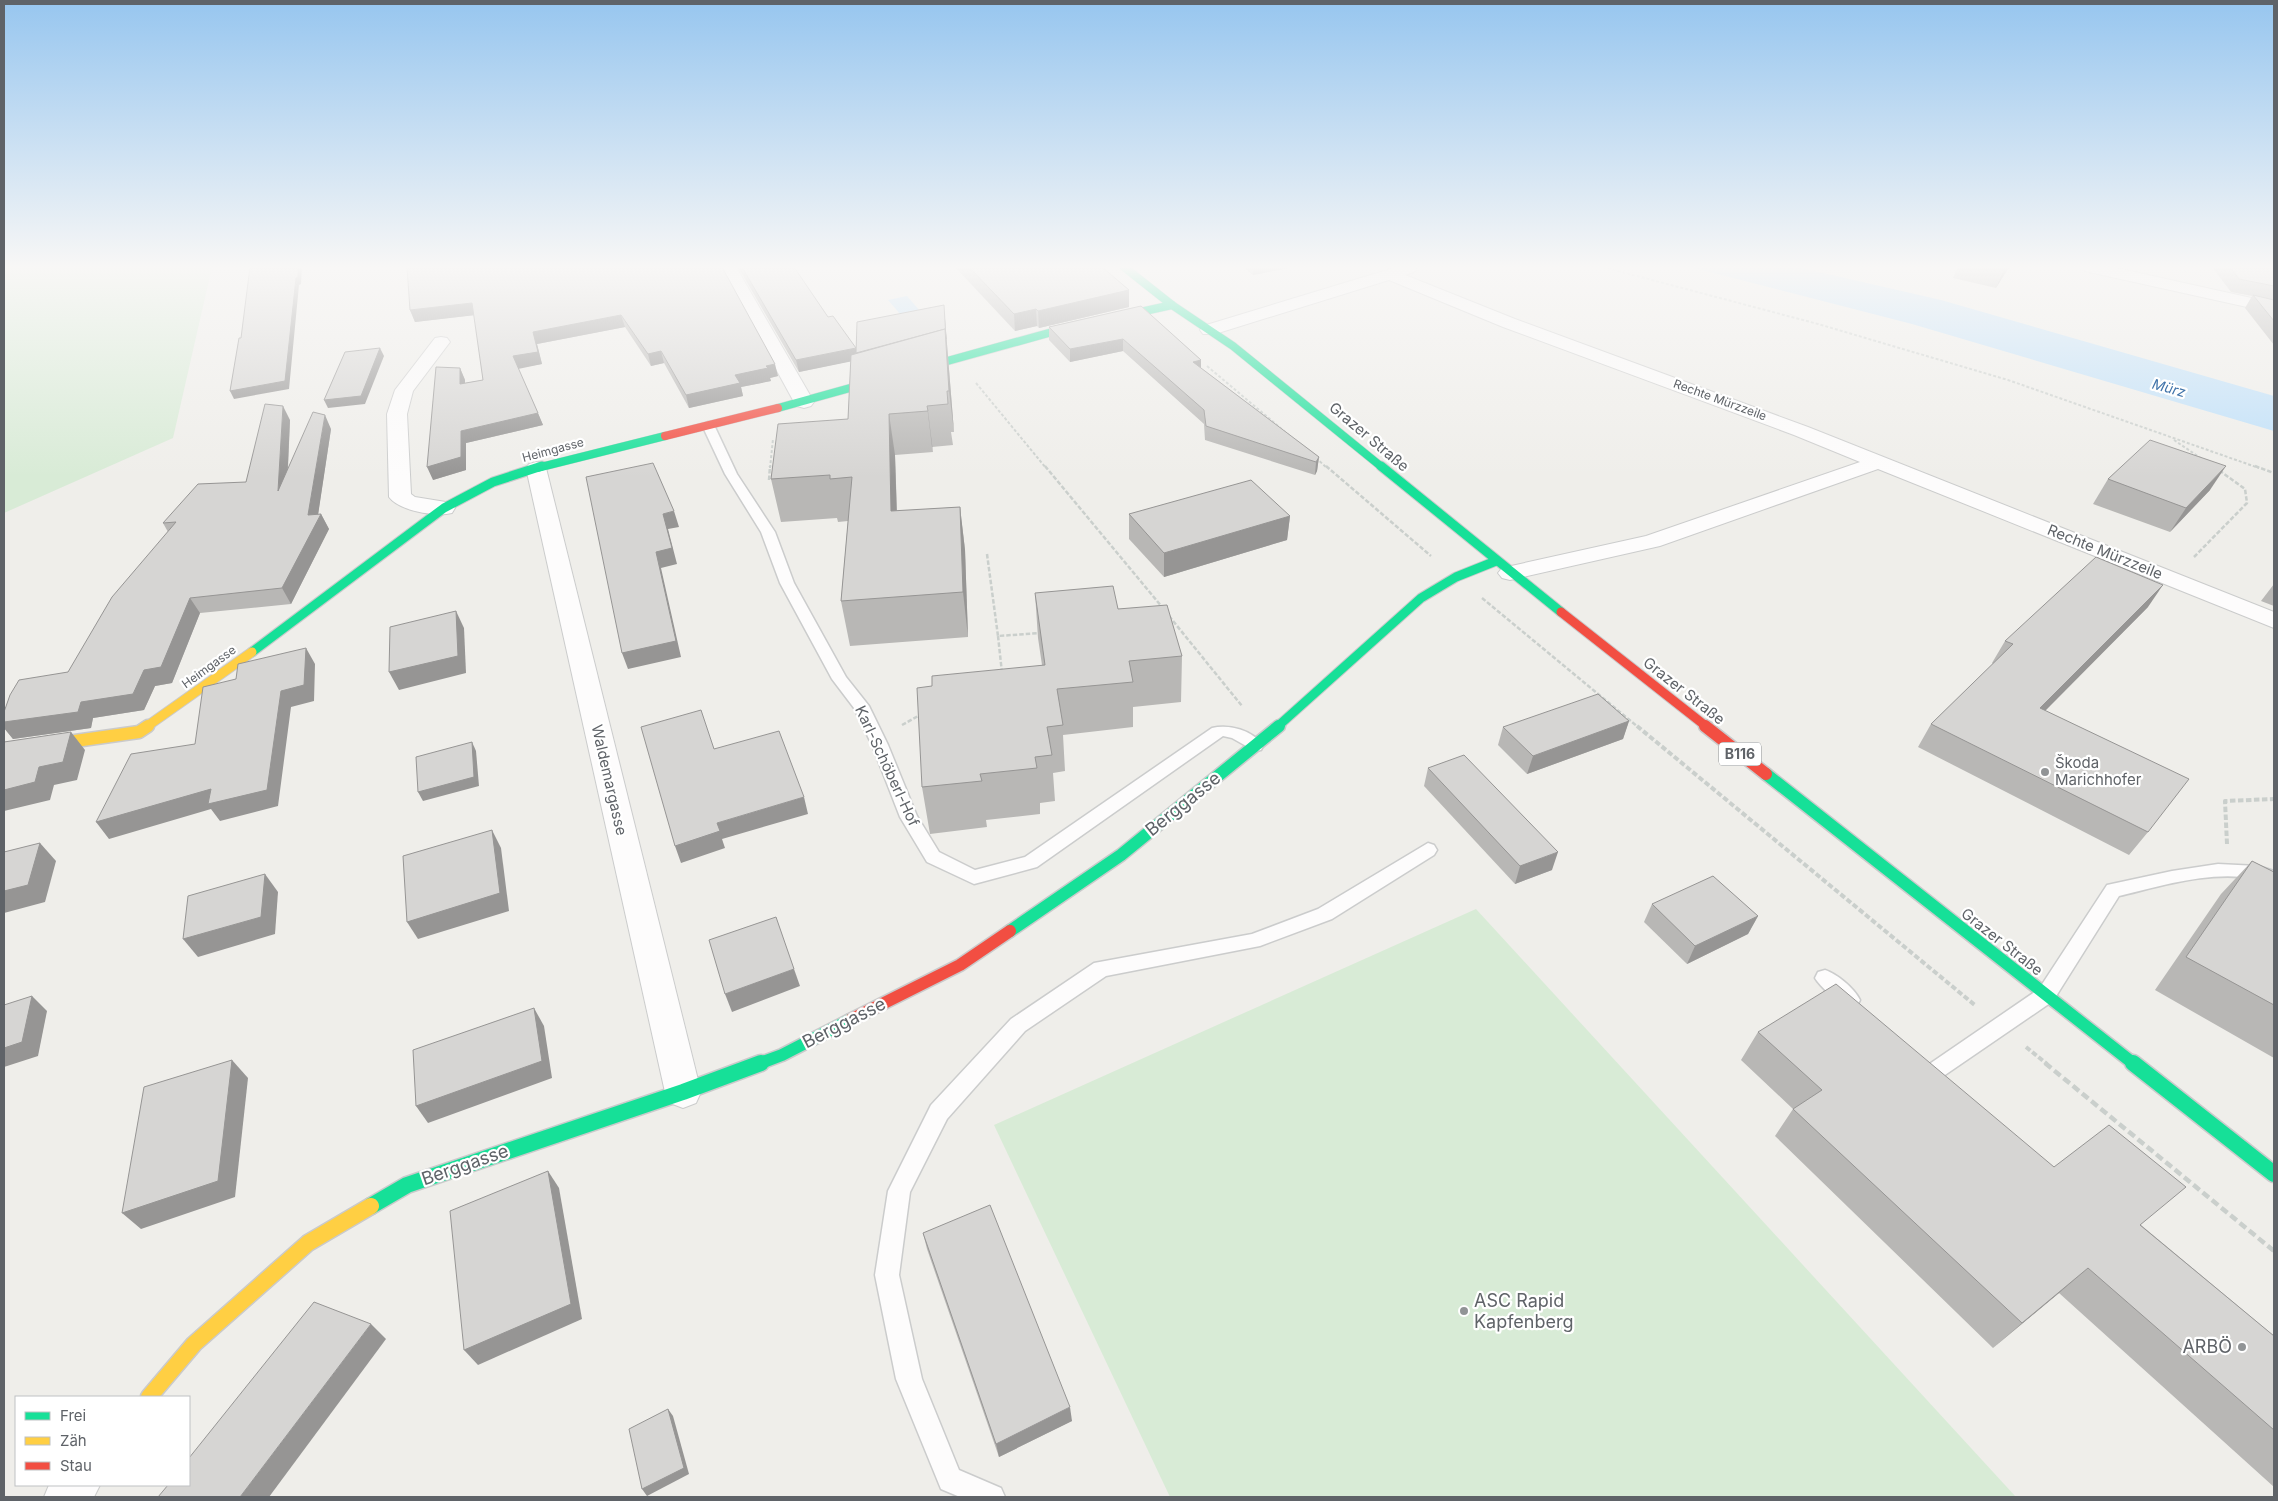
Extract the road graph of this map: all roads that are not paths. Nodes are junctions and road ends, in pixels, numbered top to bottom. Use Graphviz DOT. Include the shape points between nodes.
graph roads {
  1 [pos="767,337"];
  2 [pos="1032,337"];
  3 [pos="1220,337"];
  4 [pos="1546,337"];
  5 [pos="441,342"];
  6 [pos="804,402"];
  7 [pos="708,425"];
  8 [pos="1880,462"];
  9 [pos="536,468"];
  10 [pos="444,508"];
  11 [pos="1503,567"];
  12 [pos="2274,621"];
  13 [pos="1261,741"];
  14 [pos="4,751"];
  15 [pos="1428,850"];
  16 [pos="2274,878"];
  17 [pos="1825,978"];
  18 [pos="2046,995"];
  19 [pos="1868,1015"];
  20 [pos="1934,1070"];
  21 [pos="683,1092"];
  22 [pos="2274,1174"];
  23 [pos="150,1396"];
  24 [pos="76,1486"];
  25 [pos="67,1497"];
  26 [pos="992,1497"];
  1 -- 6 [label="street"];
  2 -- 6 [label="street, Heimgasse"];
  3 -- 11 [label="street, Grazer Straße / B116"];
  4 -- 8 [label="street, Rechte Mürzzeile"];
  5 -- 10 [label="street" via="404,390 397,414 400,497 409,503"];
  6 -- 7 [label="street, Heimgasse"];
  7 -- 9 [label="street, Heimgasse"];
  7 -- 13 [label="lane, Karl-Schöberl-Hof" via="731,474 768,532 787,583 840,679 861,706 908,817 933,857 974,877 1031,862 1218,732 1225,729"];
  8 -- 11 [label="street" via="1652,541"];
  8 -- 12 [label="street, Rechte Mürzzeile"];
  9 -- 10 [label="street, Heimgasse" via="493,482"];
  9 -- 21 [label="street, Waldemargasse"];
  10 -- 14 [label="street, Heimgasse" via="254,651 139,732"];
  11 -- 13 [label="street, Berggasse" via="1456,577 1421,598"];
  11 -- 18 [label="street, Grazer Straße / B116"];
  13 -- 21 [label="street, Berggasse" via="1121,855 960,965 782,1055"];
  15 -- 26 [label="lane" via="1325,914 1253,941 1101,969 1018,1024 939,1112 899,1191 887,1275 909,1379 950,1480"];
  16 -- 18 [label="lane" via="2228,869 2113,890"];
  17 -- 19 [label="lane"];
  18 -- 20 [label="lane"];
  18 -- 22 [label="street, Grazer Straße / B116"];
  21 -- 23 [label="street, Berggasse" via="399,1190 308,1243 194,1344"];
  24 -- 25 [label="street"];
}
